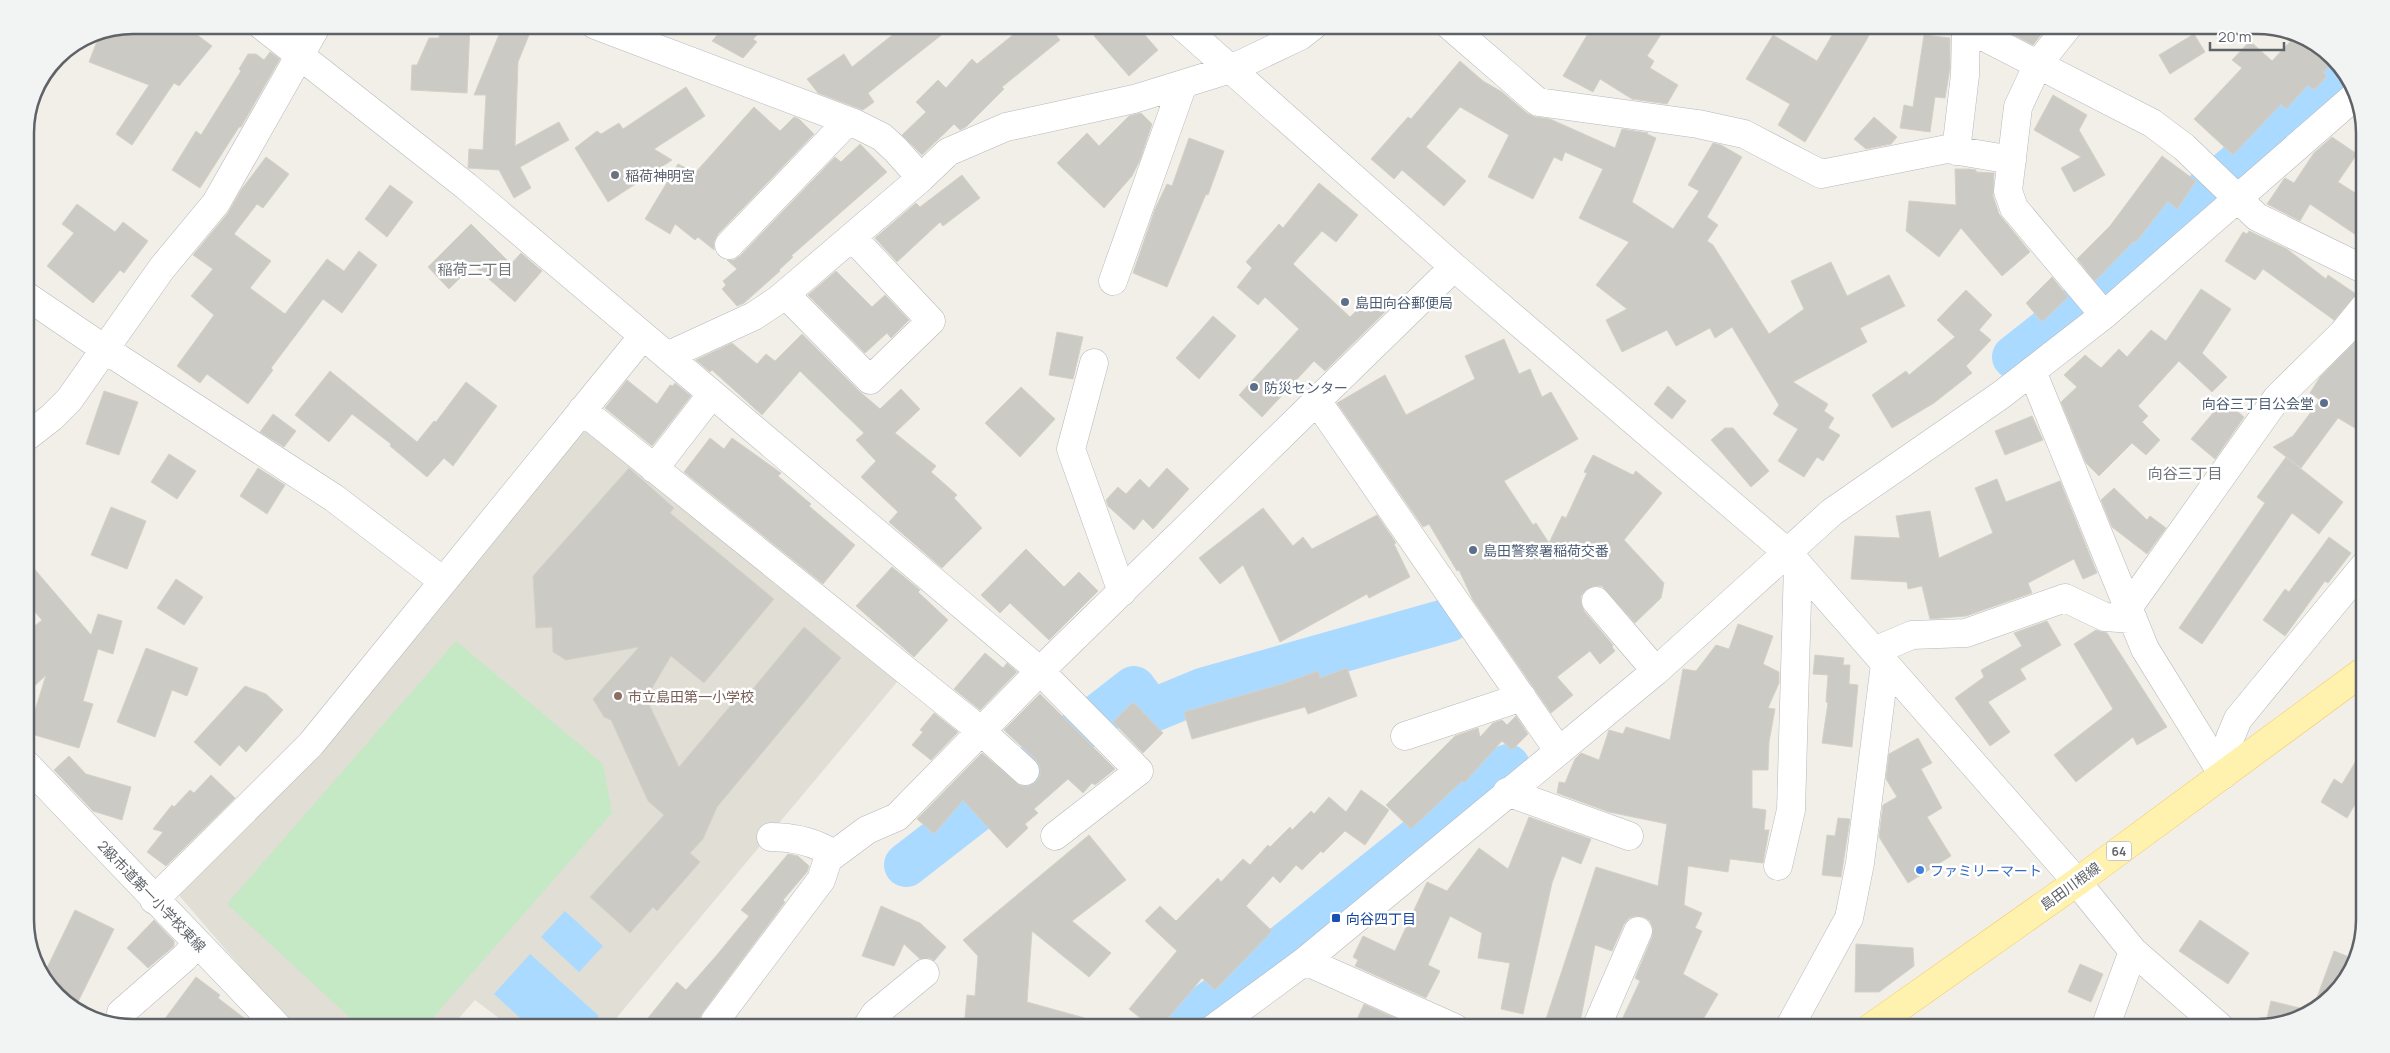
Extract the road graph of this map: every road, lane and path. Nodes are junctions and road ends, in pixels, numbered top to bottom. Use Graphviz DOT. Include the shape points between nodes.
graph roads {
  1 [pos="272,34"];
  2 [pos="312,34"];
  3 [pos="619,34"];
  4 [pos="1190,34"];
  5 [pos="1303,34"];
  6 [pos="1459,34"];
  7 [pos="1965,34"];
  8 [pos="1980,34"];
  9 [pos="2062,34"];
  10 [pos="299,55"];
  11 [pos="2038,64"];
  12 [pos="1231,69"];
  13 [pos="1183,84"];
  14 [pos="2351,100"];
  15 [pos="848,121"];
  16 [pos="1956,151"];
  17 [pos="2012,160"];
  18 [pos="921,178"];
  19 [pos="2237,200"];
  20 [pos="852,238"];
  21 [pos="729,245"];
  22 [pos="2356,266"];
  23 [pos="1454,267"];
  24 [pos="1113,281"];
  25 [pos="785,294"];
  26 [pos="34,300"];
  27 [pos="2104,315"];
  28 [pos="2356,317"];
  29 [pos="643,336"];
  30 [pos="106,350"];
  31 [pos="667,356"];
  32 [pos="1094,364"];
  33 [pos="2032,371"];
  34 [pos="712,394"];
  35 [pos="1316,401"];
  36 [pos="582,410"];
  37 [pos="34,431"];
  38 [pos="654,469"];
  39 [pos="1793,559"];
  40 [pos="2356,576"];
  41 [pos="442,581"];
  42 [pos="1122,592"];
  43 [pos="1596,601"];
  44 [pos="2131,613"];
  45 [pos="1880,657"];
  46 [pos="1040,670"];
  47 [pos="1656,671"];
  48 [pos="2356,677"];
  49 [pos="1522,697"];
  50 [pos="980,730"];
  51 [pos="1405,736"];
  52 [pos="1558,750"];
  53 [pos="1025,771"];
  54 [pos="34,773"];
  55 [pos="2223,775"];
  56 [pos="1507,792"];
  57 [pos="1055,836"];
  58 [pos="1629,836"];
  59 [pos="771,837"];
  60 [pos="828,859"];
  61 [pos="1778,866"];
  62 [pos="2077,882"];
  63 [pos="154,900"];
  64 [pos="1638,931"];
  65 [pos="197,944"];
  66 [pos="2133,951"];
  67 [pos="1305,961"];
  68 [pos="925,973"];
  69 [pos="121,1013"];
  70 [pos="270,1019"];
  71 [pos="717,1019"];
  72 [pos="872,1019"];
  73 [pos="1226,1019"];
  74 [pos="1426,1019"];
  75 [pos="1600,1019"];
  76 [pos="1794,1019"];
  77 [pos="1883,1019"];
  78 [pos="2108,1019"];
  79 [pos="2209,1019"];
  1 -- 10 [label="street"];
  2 -- 10 [label="street"];
  3 -- 15 [label="street"];
  4 -- 12 [label="street"];
  5 -- 12 [label="street"];
  6 -- 16 [label="street" via="1538,102 1698,124 1744,134 1821,174 1947,149"];
  7 -- 16 [label="street" via="1965,75"];
  8 -- 11 [label="street"];
  9 -- 11 [label="street"];
  10 -- 29 [label="street" via="466,186"];
  10 -- 30 [label="street" via="216,203 162,268"];
  11 -- 17 [label="street" via="2018,107"];
  11 -- 19 [label="street" via="2152,123 2184,147"];
  12 -- 13 [label="street"];
  12 -- 23 [label="street"];
  13 -- 18 [label="street" via="1134,99 1006,126 948,152"];
  13 -- 24 [label="street"];
  14 -- 19 [label="street"];
  15 -- 18 [label="street" via="882,137"];
  15 -- 21 [label="street"];
  16 -- 17 [label="street"];
  17 -- 27 [label="street" via="2008,191 2014,208"];
  18 -- 20 [label="street"];
  19 -- 22 [label="street" via="2257,217"];
  19 -- 27 [label="street"];
  20 -- 25 [label="street"];
  20 -- 25 [label="street" via="931,321 870,380"];
  23 -- 35 [label="street"];
  23 -- 39 [label="street"];
  25 -- 31 [label="street" via="754,316"];
  26 -- 30 [label="street"];
  27 -- 33 [label="street"];
  28 -- 44 [label="street" via="2276,398"];
  29 -- 31 [label="street"];
  29 -- 36 [label="street"];
  30 -- 37 [label="street" via="69,400"];
  30 -- 41 [label="street" via="334,498"];
  31 -- 34 [label="street"];
  32 -- 42 [label="street" via="1071,449"];
  33 -- 39 [label="street" via="1832,512"];
  33 -- 44 [label="street"];
  34 -- 38 [label="street"];
  34 -- 46 [label="street"];
  35 -- 42 [label="street"];
  35 -- 49 [label="street"];
  36 -- 38 [label="street"];
  36 -- 41 [label="street"];
  38 -- 50 [label="street"];
  39 -- 45 [label="street"];
  39 -- 47 [label="street"];
  39 -- 61 [label="street" via="1790,810"];
  40 -- 55 [label="street" via="2238,719 2230,738"];
  41 -- 63 [label="street" via="310,744"];
  42 -- 46 [label="street"];
  43 -- 47 [label="street"];
  44 -- 45 [label="street" via="2104,617 2065,598 1966,633 1912,635"];
  44 -- 55 [label="street" via="2145,649"];
  45 -- 62 [label="street"];
  45 -- 76 [label="street" via="1860,863 1849,918"];
  46 -- 50 [label="street"];
  46 -- 57 [label="street" via="1139,771"];
  47 -- 52 [label="street"];
  48 -- 55 [label="main road, 島田川根線 / 64"];
  49 -- 51 [label="street"];
  49 -- 52 [label="street"];
  50 -- 53 [label="street"];
  50 -- 60 [label="street" via="897,817 867,830"];
  52 -- 56 [label="street"];
  54 -- 63 [label="street, 2級市道第一小学校東線"];
  55 -- 62 [label="main road, 島田川根線 / 64"];
  56 -- 58 [label="street"];
  56 -- 67 [label="street"];
  59 -- 60 [label="street" via="791,837 813,843 825,850"];
  60 -- 71 [label="street" via="821,880"];
  62 -- 66 [label="street"];
  62 -- 77 [label="main road, 島田川根線 / 64"];
  63 -- 65 [label="street, 2級市道第一小学校東線"];
  64 -- 75 [label="street"];
  65 -- 69 [label="street"];
  65 -- 70 [label="street, 2級市道第一小学校東線"];
  66 -- 78 [label="street"];
  66 -- 79 [label="street"];
  67 -- 73 [label="street"];
  67 -- 74 [label="street"];
  68 -- 72 [label="street"];
}
